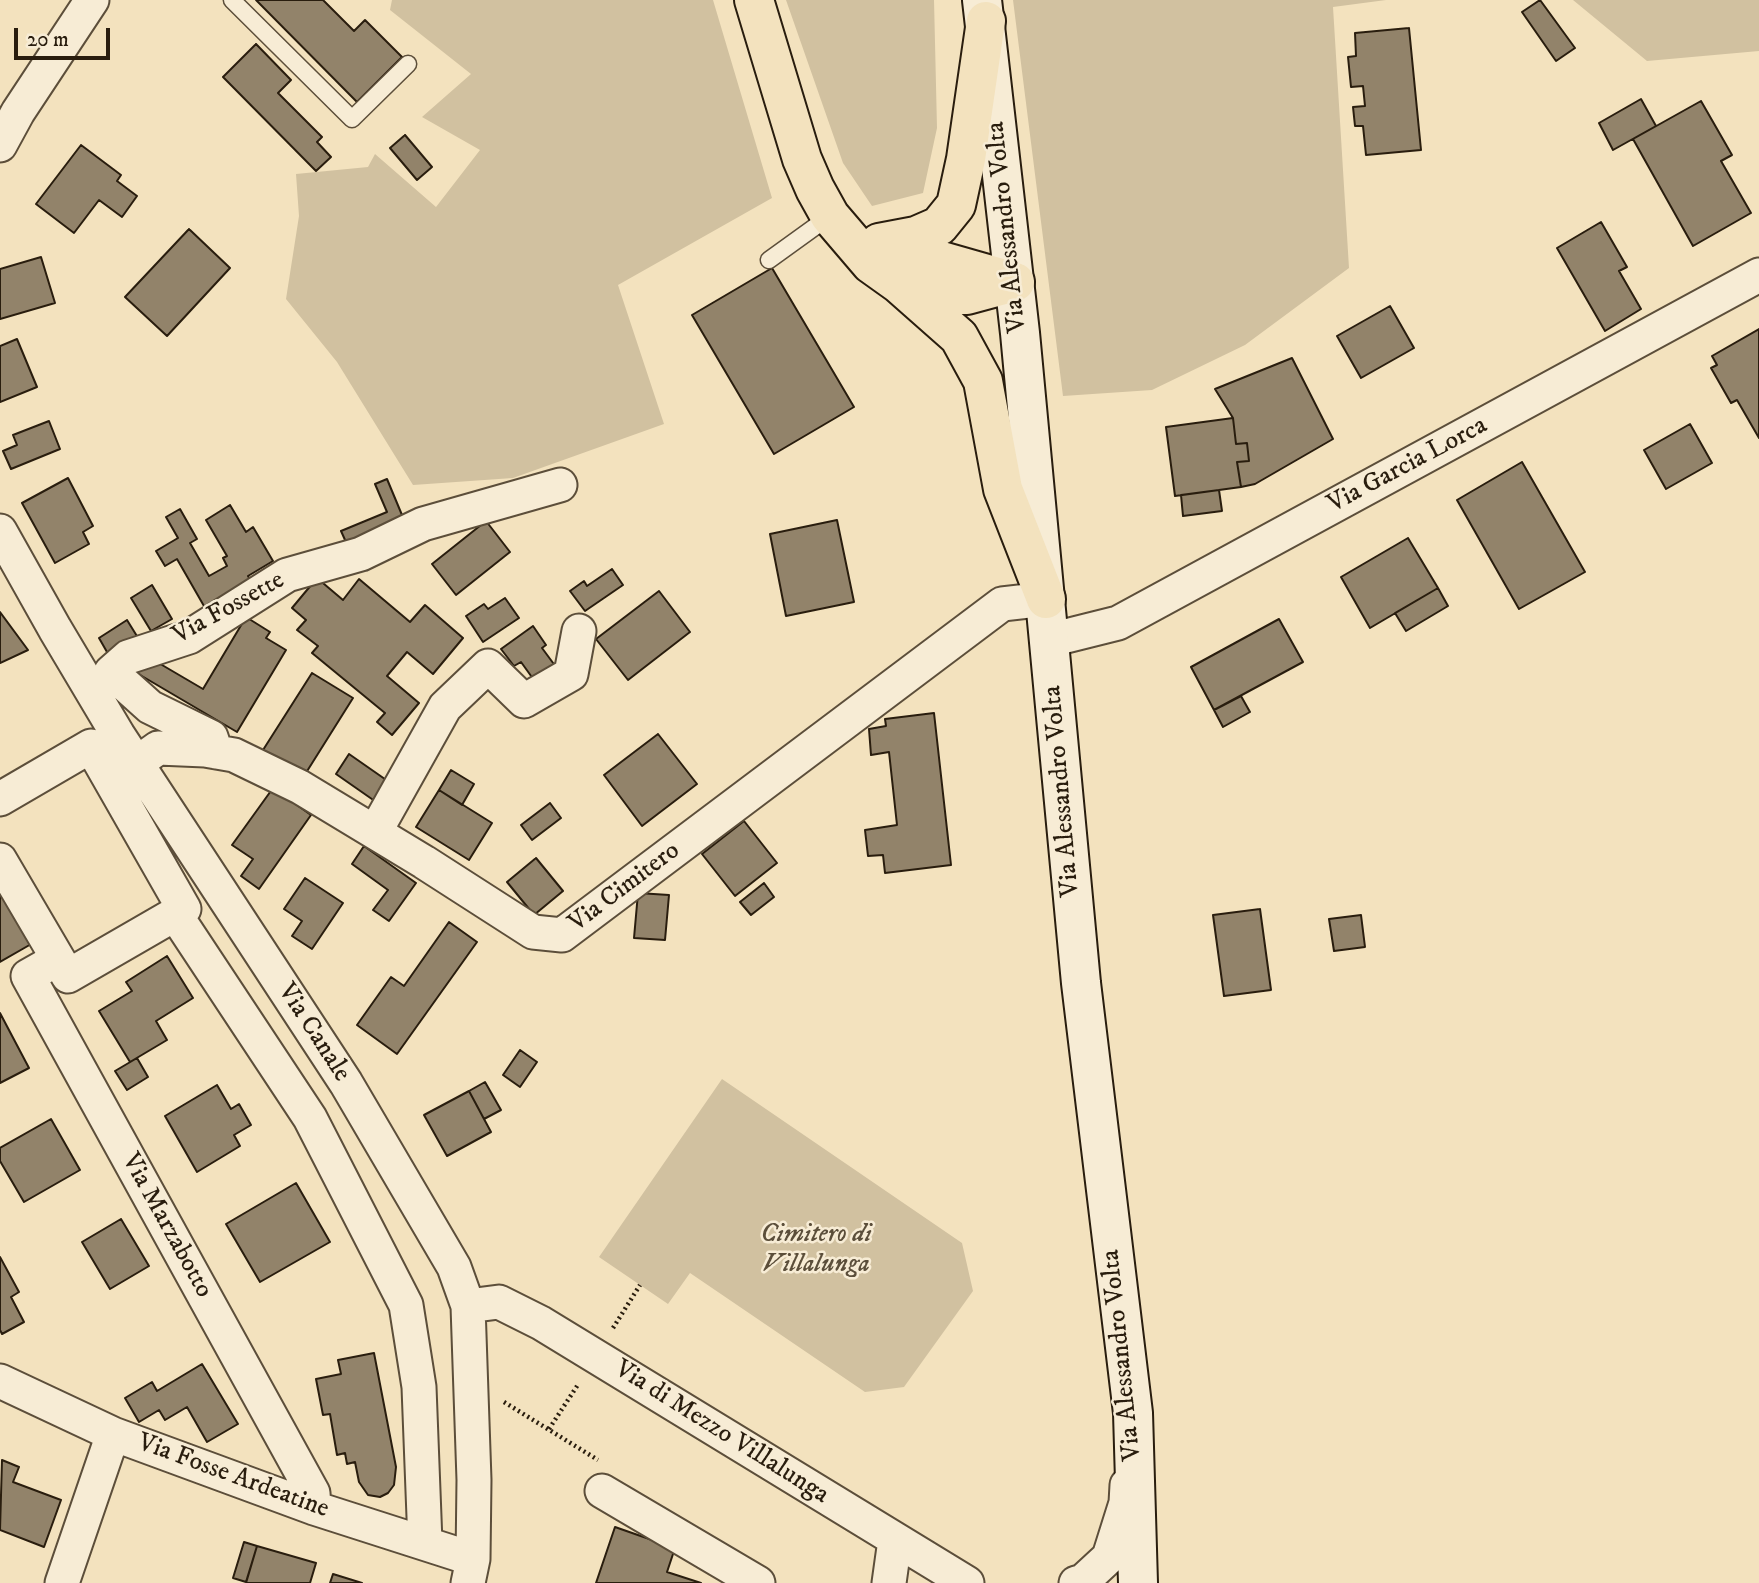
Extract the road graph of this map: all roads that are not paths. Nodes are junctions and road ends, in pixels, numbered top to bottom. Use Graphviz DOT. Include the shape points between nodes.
graph roads {
  1 [pos="92,0"];
  2 [pos="232,0"];
  3 [pos="754,0"];
  4 [pos="984,11"];
  5 [pos="408,64"];
  6 [pos="0,145"];
  7 [pos="831,216"];
  8 [pos="879,243"];
  9 [pos="769,260"];
  10 [pos="1759,275"];
  11 [pos="1014,282"];
  12 [pos="898,284"];
  13 [pos="560,485"];
  14 [pos="0,531"];
  15 [pos="1046,599"];
  16 [pos="579,631"];
  17 [pos="1050,640"];
  18 [pos="105,740"];
  19 [pos="216,752"];
  20 [pos="137,763"];
  21 [pos="0,799"];
  22 [pos="375,832"];
  23 [pos="0,860"];
  24 [pos="200,861"];
  25 [pos="167,880"];
  26 [pos="175,914"];
  27 [pos="58,959"];
  28 [pos="468,1306"];
  29 [pos="0,1381"];
  30 [pos="1133,1413"];
  31 [pos="113,1434"];
  32 [pos="602,1490"];
  33 [pos="314,1508"];
  34 [pos="895,1540"];
  35 [pos="425,1544"];
  36 [pos="470,1571"];
  37 [pos="62,1583"];
  38 [pos="758,1583"];
  39 [pos="889,1583"];
  40 [pos="967,1583"];
  41 [pos="1076,1583"];
  42 [pos="1138,1583"];
  1 -- 6 [label="street"];
  2 -- 5 [label="lane" via="352,119"];
  3 -- 7 [label="main road" via="802,159"];
  4 -- 8 [label="main road" via="956,205 939,226"];
  4 -- 11 [label="main road, Via Alessandro Volta"];
  7 -- 8 [label="main road"];
  7 -- 9 [label="lane"];
  7 -- 12 [label="main road" via="871,264"];
  8 -- 11 [label="main road"];
  10 -- 17 [label="street, Via Garcia Lorca" via="1118,622"];
  11 -- 12 [label="main road" via="967,295 937,295"];
  11 -- 15 [label="main road, Via Alessandro Volta"];
  12 -- 15 [label="main road" via="959,337 983,381 1003,489"];
  13 -- 19 [label="street, Via Fossette" via="424,524 361,554 287,575 188,637 128,657 111,672 150,707 211,737"];
  14 -- 18 [label="street, Via Canale" via="55,629"];
  15 -- 17 [label="main road, Via Alessandro Volta"];
  15 -- 22 [label="street, Via Cimitero" via="1002,604 562,935 533,932"];
  16 -- 22 [label="street" via="571,674 524,701 488,666 445,707"];
  17 -- 30 [label="main road, Via Alessandro Volta" via="1082,994"];
  18 -- 20 [label="street, Via Canale"];
  18 -- 21 [label="street"];
  18 -- 25 [label="street"];
  19 -- 20 [label="street, Via Cimitero" via="158,748"];
  19 -- 22 [label="street, Via Cimitero" via="234,755 300,787"];
  20 -- 24 [label="street, Via Canale"];
  23 -- 27 [label="street"];
  24 -- 25 [label="street"];
  24 -- 28 [label="street, Via Canale" via="346,1083 454,1267"];
  25 -- 26 [label="street" via="184,909"];
  26 -- 27 [label="street" via="68,976"];
  26 -- 35 [label="street, Via Canale" via="310,1118 406,1305 419,1387"];
  27 -- 33 [label="street, Via Marzabotto" via="28,976 313,1493"];
  28 -- 34 [label="street, Via di Mezzo Villalunga" via="499,1302 541,1323"];
  28 -- 36 [label="street, Via Canale" via="474,1480"];
  29 -- 31 [label="street, Via Fosse Ardeatine"];
  30 -- 41 [label="street" via="1126,1503 1109,1557"];
  30 -- 42 [label="main road, Via Alessandro Volta"];
  31 -- 33 [label="street, Via Fosse Ardeatine"];
  31 -- 37 [label="street"];
  32 -- 38 [label="street"];
  33 -- 35 [label="street, Via Fosse Ardeatine"];
  34 -- 39 [label="street"];
  34 -- 40 [label="street, Via di Mezzo Villalunga"];
  35 -- 36 [label="street, Via Fosse Ardeatine"];
}
